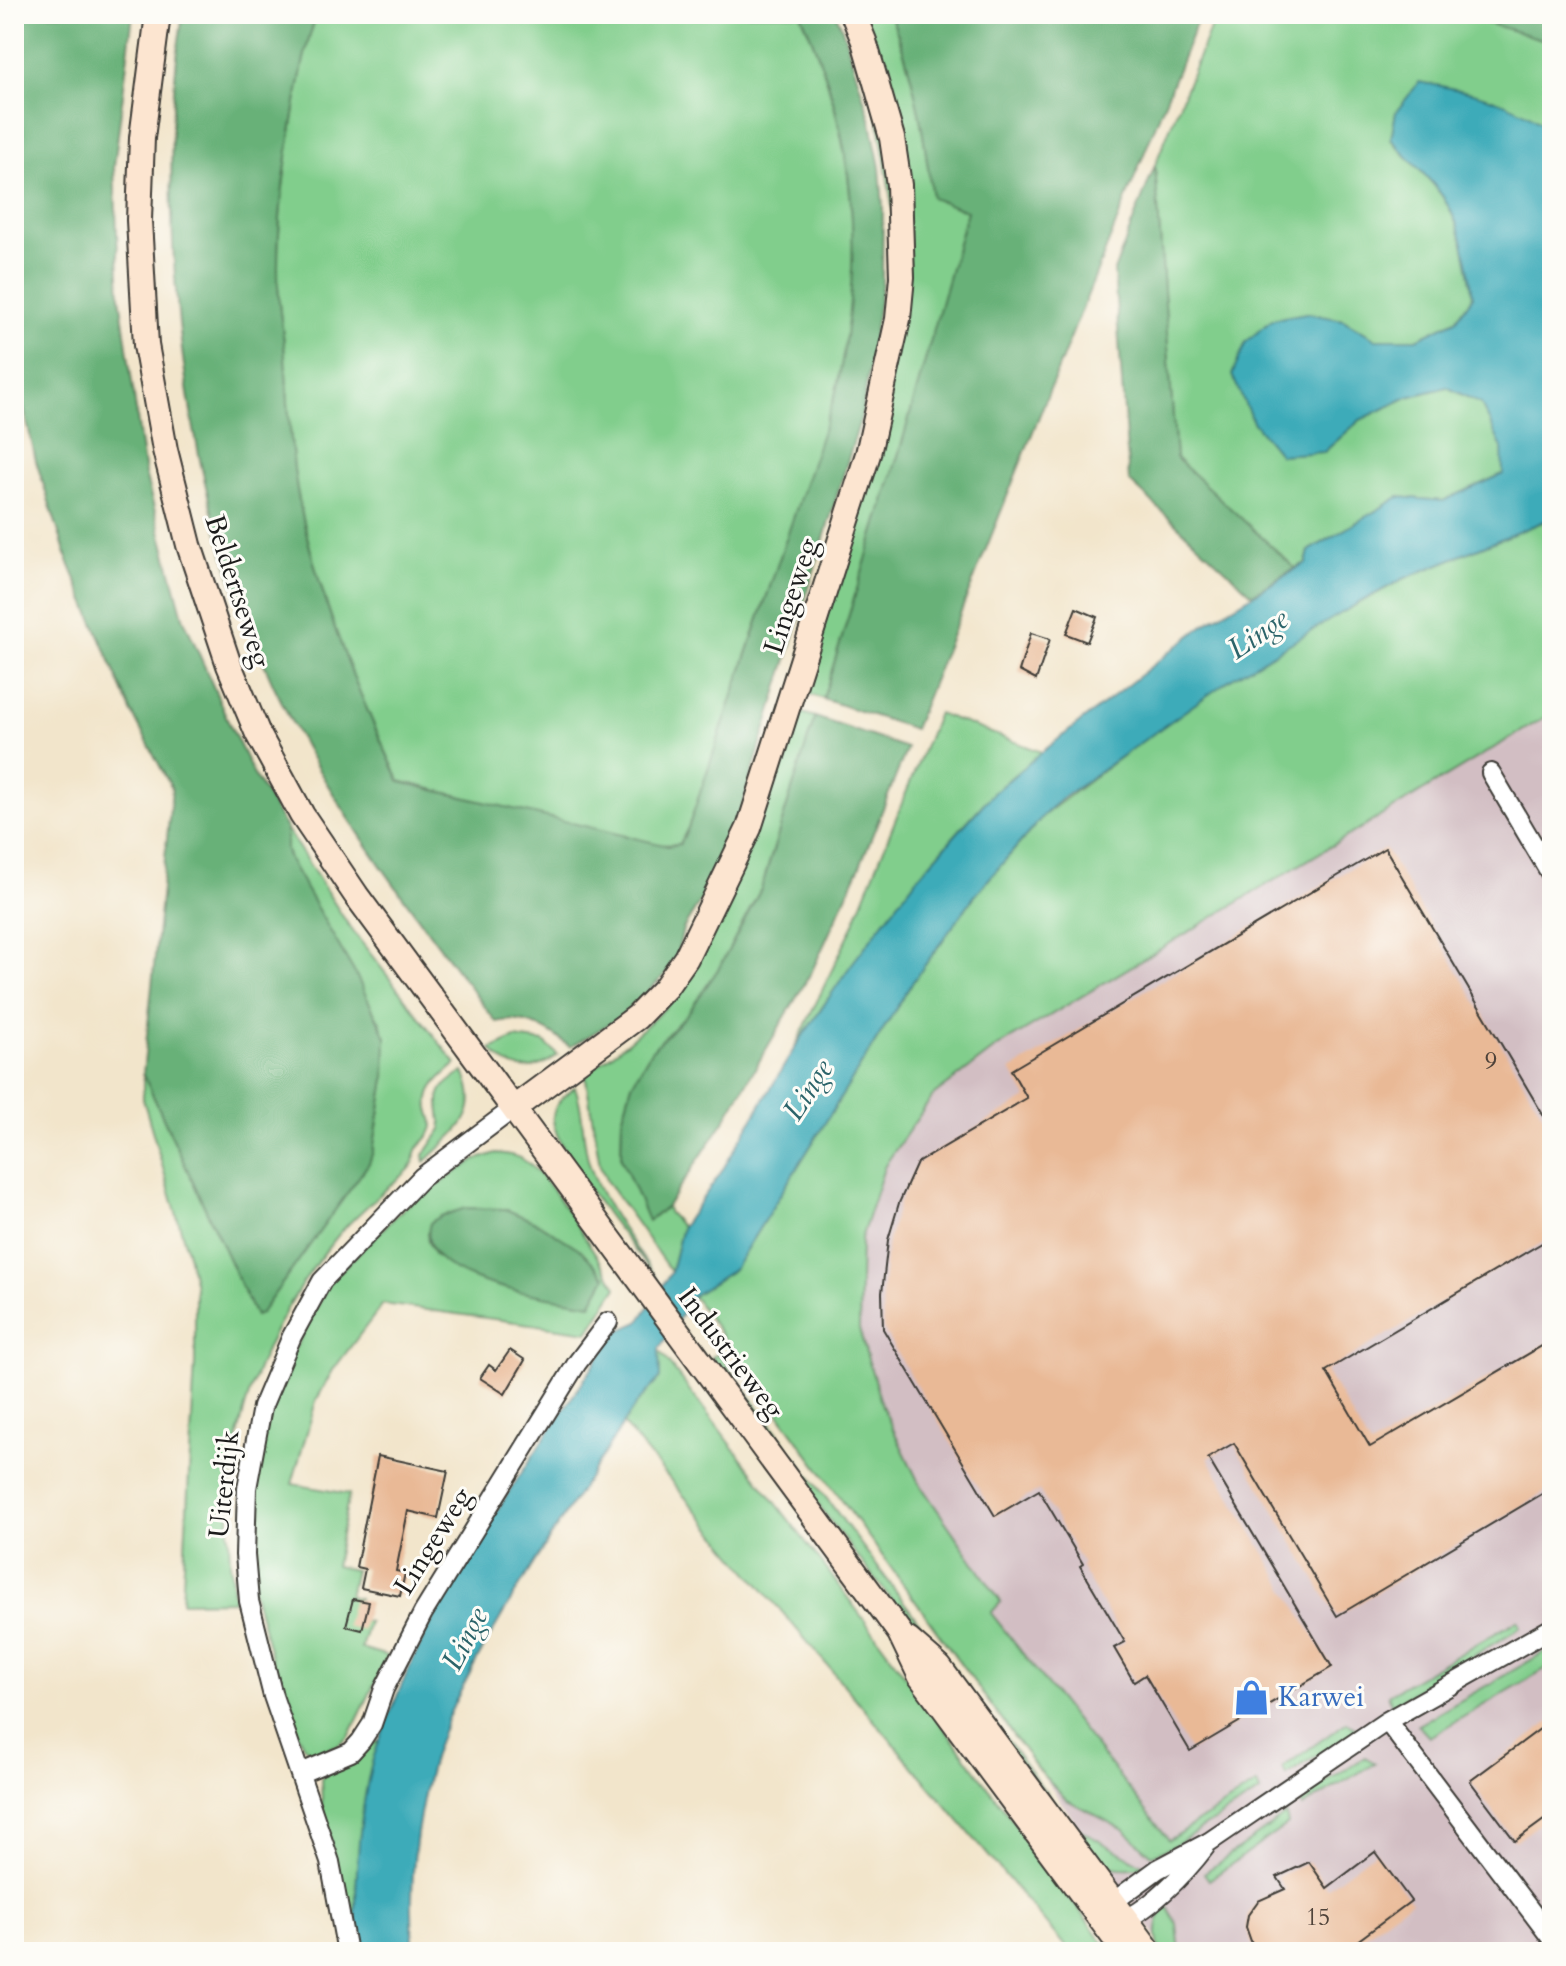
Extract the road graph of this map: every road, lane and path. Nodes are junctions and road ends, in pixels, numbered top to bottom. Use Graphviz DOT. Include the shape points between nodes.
graph roads {
  1 [pos="158,14"];
  2 [pos="853,14"];
  3 [pos="1491,773"];
  4 [pos="1552,876"];
  5 [pos="514,1108"];
  6 [pos="608,1322"];
  7 [pos="1552,1628"];
  8 [pos="1387,1721"];
  9 [pos="301,1773"];
  10 [pos="1115,1916"];
  11 [pos="1552,1939"];
  12 [pos="347,1952"];
  13 [pos="1125,1952"];
  14 [pos="1150,1952"];
  1 -- 5 [label="main road, Beldertseweg" via="142,138 139,220 146,345 189,545 229,665 258,734 302,815"];
  2 -- 5 [label="main road, Lingeweg" via="892,138 899,185 898,319 868,454 749,828 686,958 637,1017"];
  3 -- 4 [label="street"];
  5 -- 9 [label="street, Uiterdijk" via="422,1177 322,1281 262,1407 247,1488 249,1601 273,1696"];
  5 -- 10 [label="main road, Industrieweg" via="900,1633 921,1677"];
  6 -- 9 [label="street, Lingeweg" via="577,1363 423,1613 361,1741 351,1752"];
  7 -- 8 [label="street"];
  8 -- 10 [label="street" via="1209,1842 1189,1869"];
  8 -- 11 [label="street"];
  9 -- 12 [label="street, Uiterdijk" via="330,1862"];
  10 -- 13 [label="main road, Industrieweg"];
  10 -- 14 [label="main road, Industrieweg"];
}
